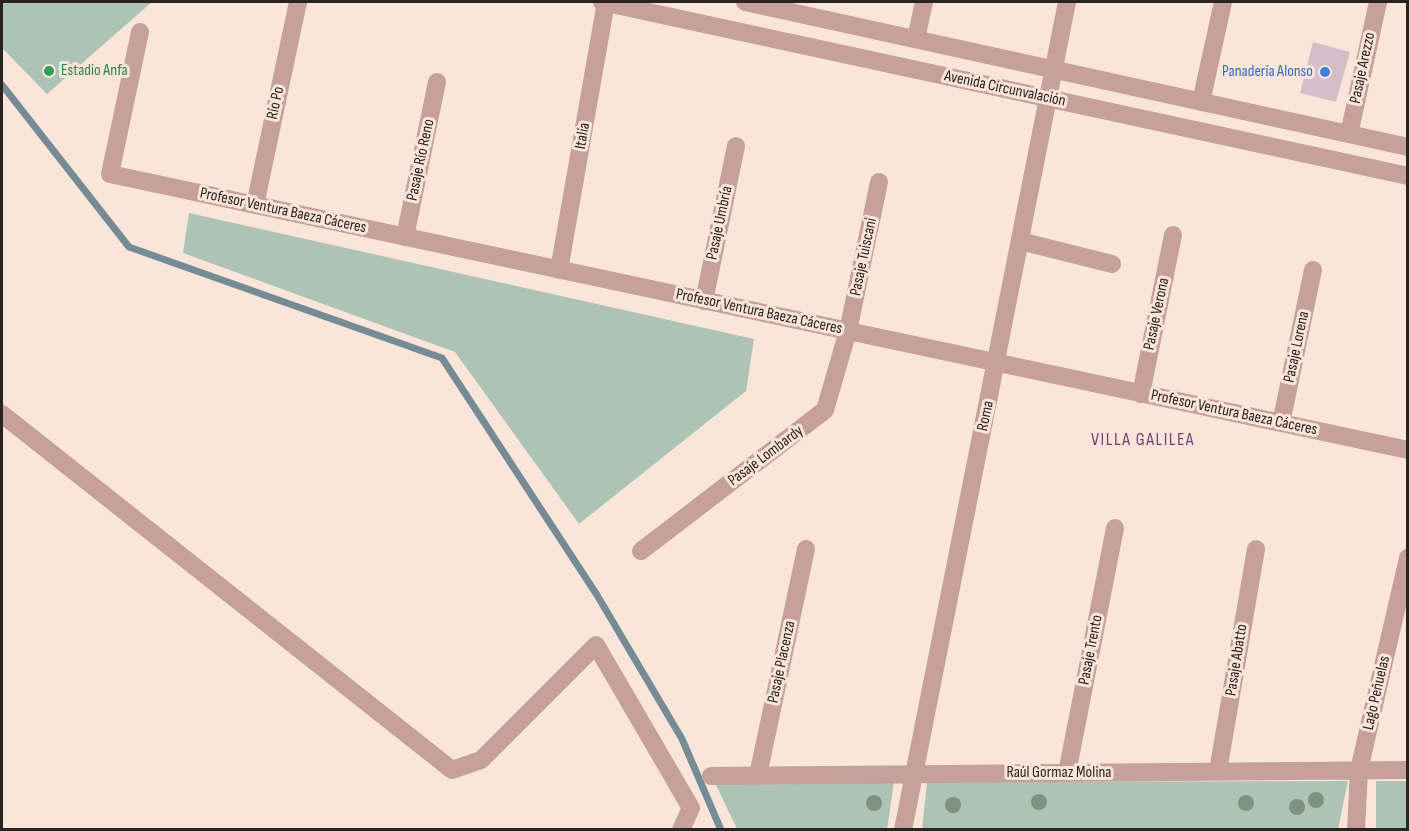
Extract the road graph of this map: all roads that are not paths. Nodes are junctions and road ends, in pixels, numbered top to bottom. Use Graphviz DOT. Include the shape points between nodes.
graph roads {
  1 [pos="298,2"];
  2 [pos="605,2"];
  3 [pos="745,2"];
  4 [pos="924,2"];
  5 [pos="1067,2"];
  6 [pos="1223,2"];
  7 [pos="1378,2"];
  8 [pos="768,4"];
  9 [pos="140,32"];
  10 [pos="916,39"];
  11 [pos="1053,69"];
  12 [pos="437,82"];
  13 [pos="1047,98"];
  14 [pos="1201,102"];
  15 [pos="1349,134"];
  16 [pos="736,146"];
  17 [pos="1407,147"];
  18 [pos="1407,177"];
  19 [pos="879,182"];
  20 [pos="255,205"];
  21 [pos="1173,235"];
  22 [pos="405,237"];
  23 [pos="1020,241"];
  24 [pos="1112,264"];
  25 [pos="559,270"];
  26 [pos="1313,270"];
  27 [pos="704,301"];
  28 [pos="848,331"];
  29 [pos="997,363"];
  30 [pos="1141,394"];
  31 [pos="2,414"];
  32 [pos="1281,423"];
  33 [pos="1407,450"];
  34 [pos="1115,528"];
  35 [pos="806,549"];
  36 [pos="1256,549"];
  37 [pos="641,551"];
  38 [pos="1407,558"];
  39 [pos="1359,770"];
  40 [pos="1407,770"];
  41 [pos="1218,771"];
  42 [pos="1067,773"];
  43 [pos="913,774"];
  44 [pos="758,775"];
  45 [pos="711,776"];
  46 [pos="681,830"];
  47 [pos="903,830"];
  48 [pos="1356,830"];
  1 -- 20 [label="street, Río Po"];
  2 -- 13 [label="street, Avenida Circunvalación"];
  2 -- 25 [label="street, Italia"];
  3 -- 8 [label="street, Avenida Circunvalación"];
  4 -- 10 [label="street"];
  5 -- 11 [label="street, Roma"];
  6 -- 14 [label="street"];
  7 -- 15 [label="street, Pasaje Arezzo"];
  8 -- 10 [label="street, Avenida Circunvalación"];
  9 -- 20 [label="street, Profesor Ventura Baeza Cáceres" via="110,174"];
  10 -- 11 [label="street, Avenida Circunvalación"];
  11 -- 13 [label="street, Roma"];
  11 -- 14 [label="street, Avenida Circunvalación"];
  12 -- 22 [label="street, Pasaje Río Reno"];
  13 -- 18 [label="street, Avenida Circunvalación"];
  13 -- 23 [label="street, Roma"];
  14 -- 15 [label="street, Avenida Circunvalación"];
  15 -- 17 [label="street, Avenida Circunvalación"];
  16 -- 27 [label="street, Pasaje Umbría"];
  19 -- 28 [label="street, Pasaje Tuiscani"];
  20 -- 22 [label="street, Profesor Ventura Baeza Cáceres"];
  21 -- 30 [label="street, Pasaje Verona"];
  22 -- 25 [label="street, Profesor Ventura Baeza Cáceres"];
  23 -- 24 [label="street"];
  23 -- 29 [label="street, Roma"];
  25 -- 27 [label="street, Profesor Ventura Baeza Cáceres"];
  26 -- 32 [label="street, Pasaje Lorena"];
  27 -- 28 [label="street, Profesor Ventura Baeza Cáceres"];
  28 -- 29 [label="street, Profesor Ventura Baeza Cáceres"];
  28 -- 37 [label="street, Pasaje Lombardy" via="825,410"];
  29 -- 30 [label="street, Profesor Ventura Baeza Cáceres"];
  29 -- 43 [label="street, Roma"];
  30 -- 32 [label="street, Profesor Ventura Baeza Cáceres"];
  31 -- 46 [label="street" via="452,770 481,760 596,645 690,808"];
  32 -- 33 [label="street, Profesor Ventura Baeza Cáceres"];
  34 -- 42 [label="street, Pasaje Trento"];
  35 -- 44 [label="street, Pasaje Placenza"];
  36 -- 41 [label="street, Pasaje Abatto"];
  38 -- 39 [label="street, Lago Peñuelas"];
  39 -- 40 [label="street, Raúl Gormaz Molina"];
  39 -- 41 [label="street, Raúl Gormaz Molina"];
  39 -- 48 [label="street, Lago Peñuelas"];
  41 -- 42 [label="street, Raúl Gormaz Molina"];
  42 -- 43 [label="street, Raúl Gormaz Molina"];
  43 -- 44 [label="street, Raúl Gormaz Molina"];
  43 -- 47 [label="street, Roma"];
  44 -- 45 [label="street, Raúl Gormaz Molina"];
}
